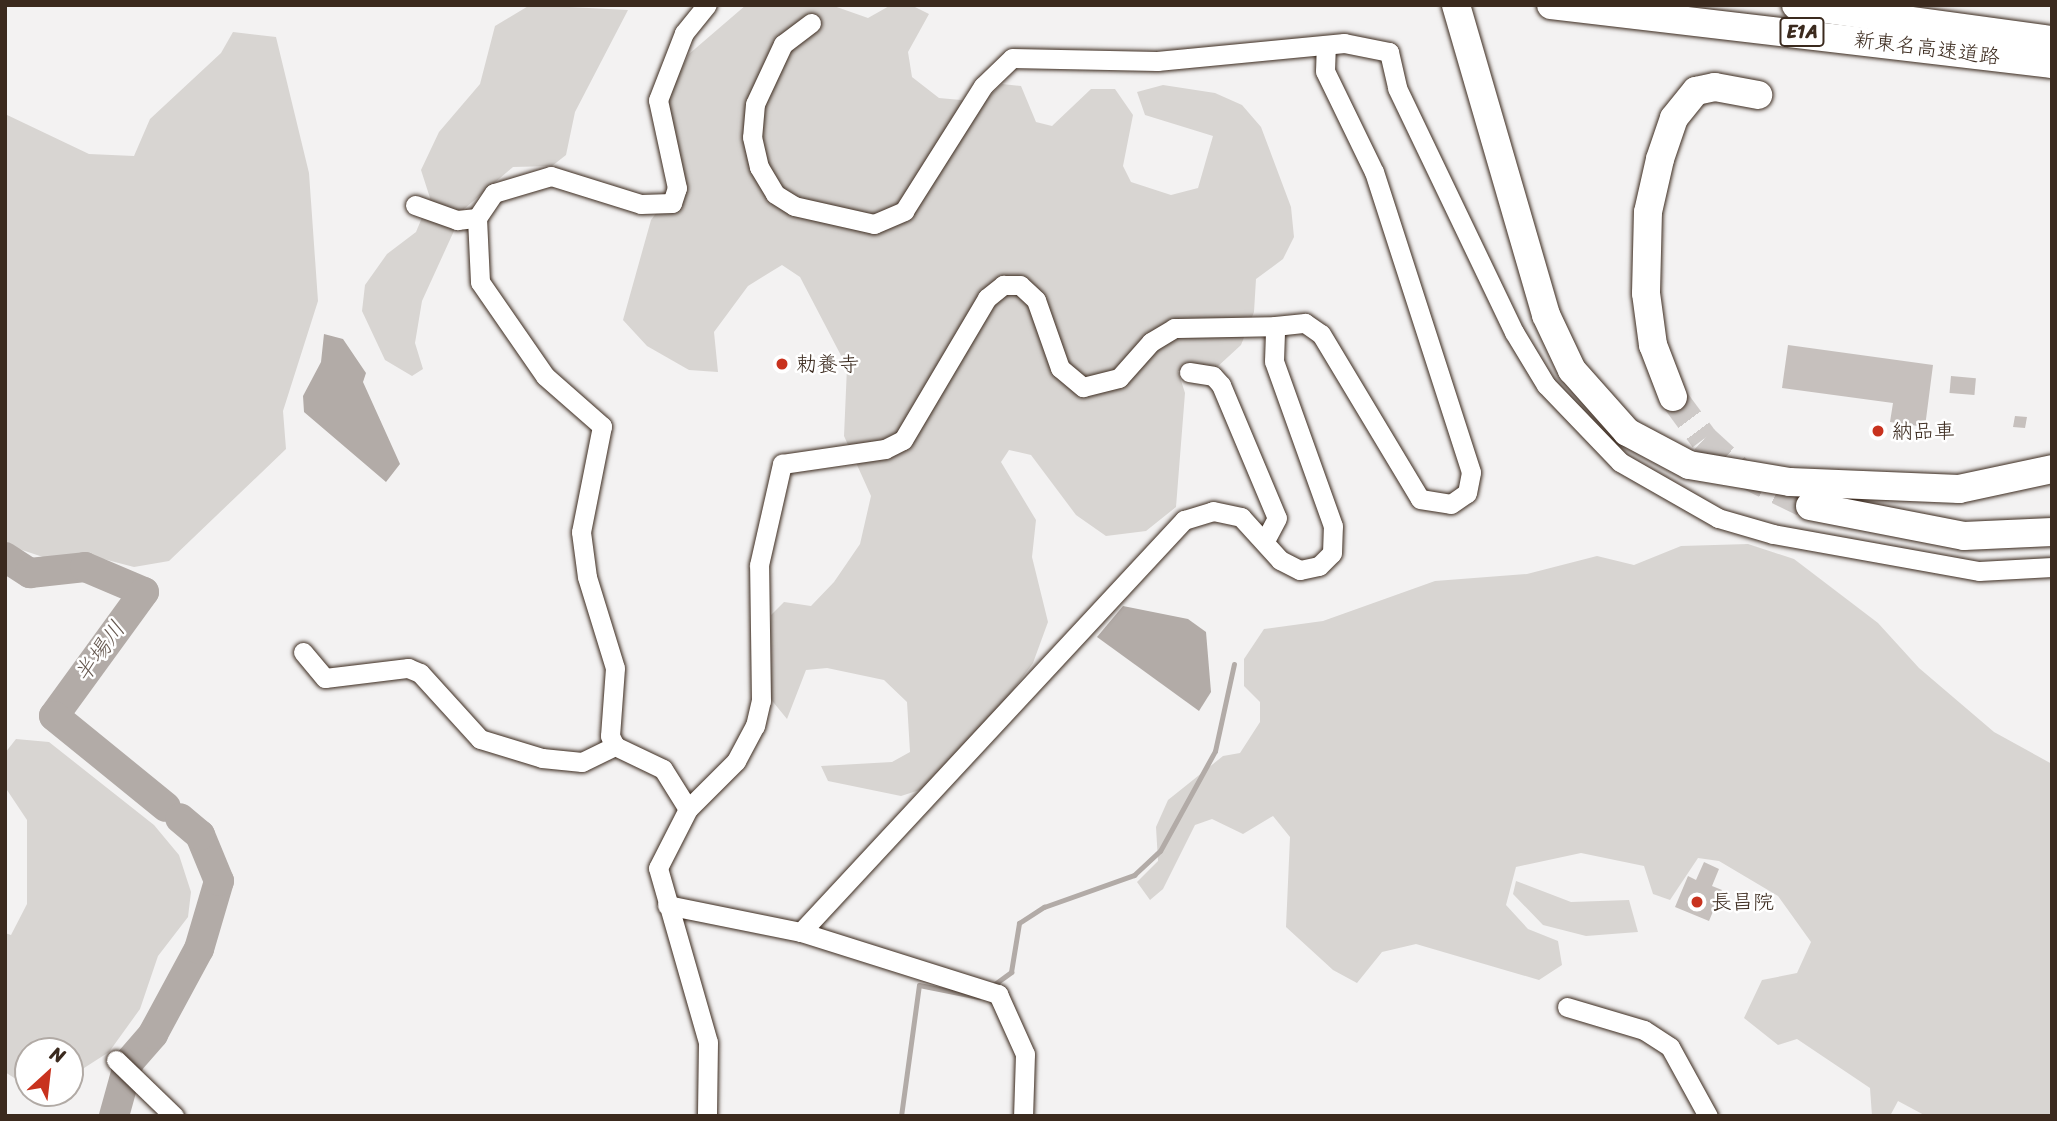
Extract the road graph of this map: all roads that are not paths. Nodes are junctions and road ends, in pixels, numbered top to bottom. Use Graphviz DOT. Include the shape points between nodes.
graph roads {
  1 [pos="707,5"];
  2 [pos="1456,5"];
  3 [pos="1551,5"];
  4 [pos="1796,5"];
  5 [pos="811,23"];
  6 [pos="2052,40"];
  7 [pos="1326,45"];
  8 [pos="2052,64"];
  9 [pos="1758,95"];
  10 [pos="415,205"];
  11 [pos="477,218"];
  12 [pos="1275,326"];
  13 [pos="1189,372"];
  14 [pos="1672,397"];
  15 [pos="2052,469"];
  16 [pos="1810,506"];
  17 [pos="2052,532"];
  18 [pos="1266,539"];
  19 [pos="2052,567"];
  20 [pos="303,652"];
  21 [pos="615,746"];
  22 [pos="688,809"];
  23 [pos="667,905"];
  24 [pos="801,932"];
  25 [pos="1567,1007"];
  26 [pos="116,1060"];
  27 [pos="174,1116"];
  28 [pos="707,1116"];
  29 [pos="1023,1116"];
  30 [pos="1708,1116"];
  1 -- 11 [label="street" via="684,33 658,100 677,188 672,203 640,204 551,176 494,192"];
  2 -- 15 [label="highway" via="1554,334 1590,395 1627,432 1689,465 1780,481 1959,489"];
  3 -- 8 [label="highway, 新東名高速道路 / E1A"];
  4 -- 6 [label="highway, 新東名高速道路 / E1A"];
  5 -- 7 [label="street" via="783,44 755,104 752,137 758,167 775,194 794,206 874,224 904,211 1002,61 1157,61"];
  7 -- 12 [label="street" via="1325,71 1374,172 1471,472 1467,493 1451,504 1420,499 1321,334 1306,323"];
  7 -- 19 [label="street" via="1389,52 1397,88 1514,332 1546,385 1620,462 1718,518 1773,534 1979,571"];
  9 -- 14 [label="highway" via="1715,87 1696,91 1674,118 1660,159 1648,212 1646,293 1653,345"];
  10 -- 11 [label="street" via="457,220"];
  11 -- 21 [label="street" via="480,282 545,376 602,426 581,532 587,577 615,668 610,736"];
  12 -- 18 [label="street" via="1274,361 1336,545 1319,566 1300,570 1280,560"];
  12 -- 22 [label="street" via="1174,328 1151,342 1119,377 1083,387 1060,368 1035,300 1020,285 1003,285 987,298 914,430 902,440 885,449 782,464 759,565 761,701 755,726 736,761"];
  13 -- 18 [label="street" via="1213,376 1221,386 1277,518"];
  16 -- 17 [label="highway" via="1964,536"];
  18 -- 24 [label="street" via="1225,512 1203,512 1178,525"];
  20 -- 21 [label="street" via="325,678 408,668 420,673 480,738 542,758 582,762"];
  21 -- 22 [label="street" via="663,769"];
  22 -- 23 [label="street" via="661,854"];
  23 -- 24 [label="street"];
  23 -- 28 [label="street" via="708,1042"];
  24 -- 29 [label="street" via="989,990 1025,1055"];
  25 -- 30 [label="street" via="1644,1030 1670,1047"];
  26 -- 27 [label="street" via="136,1074"];
}
